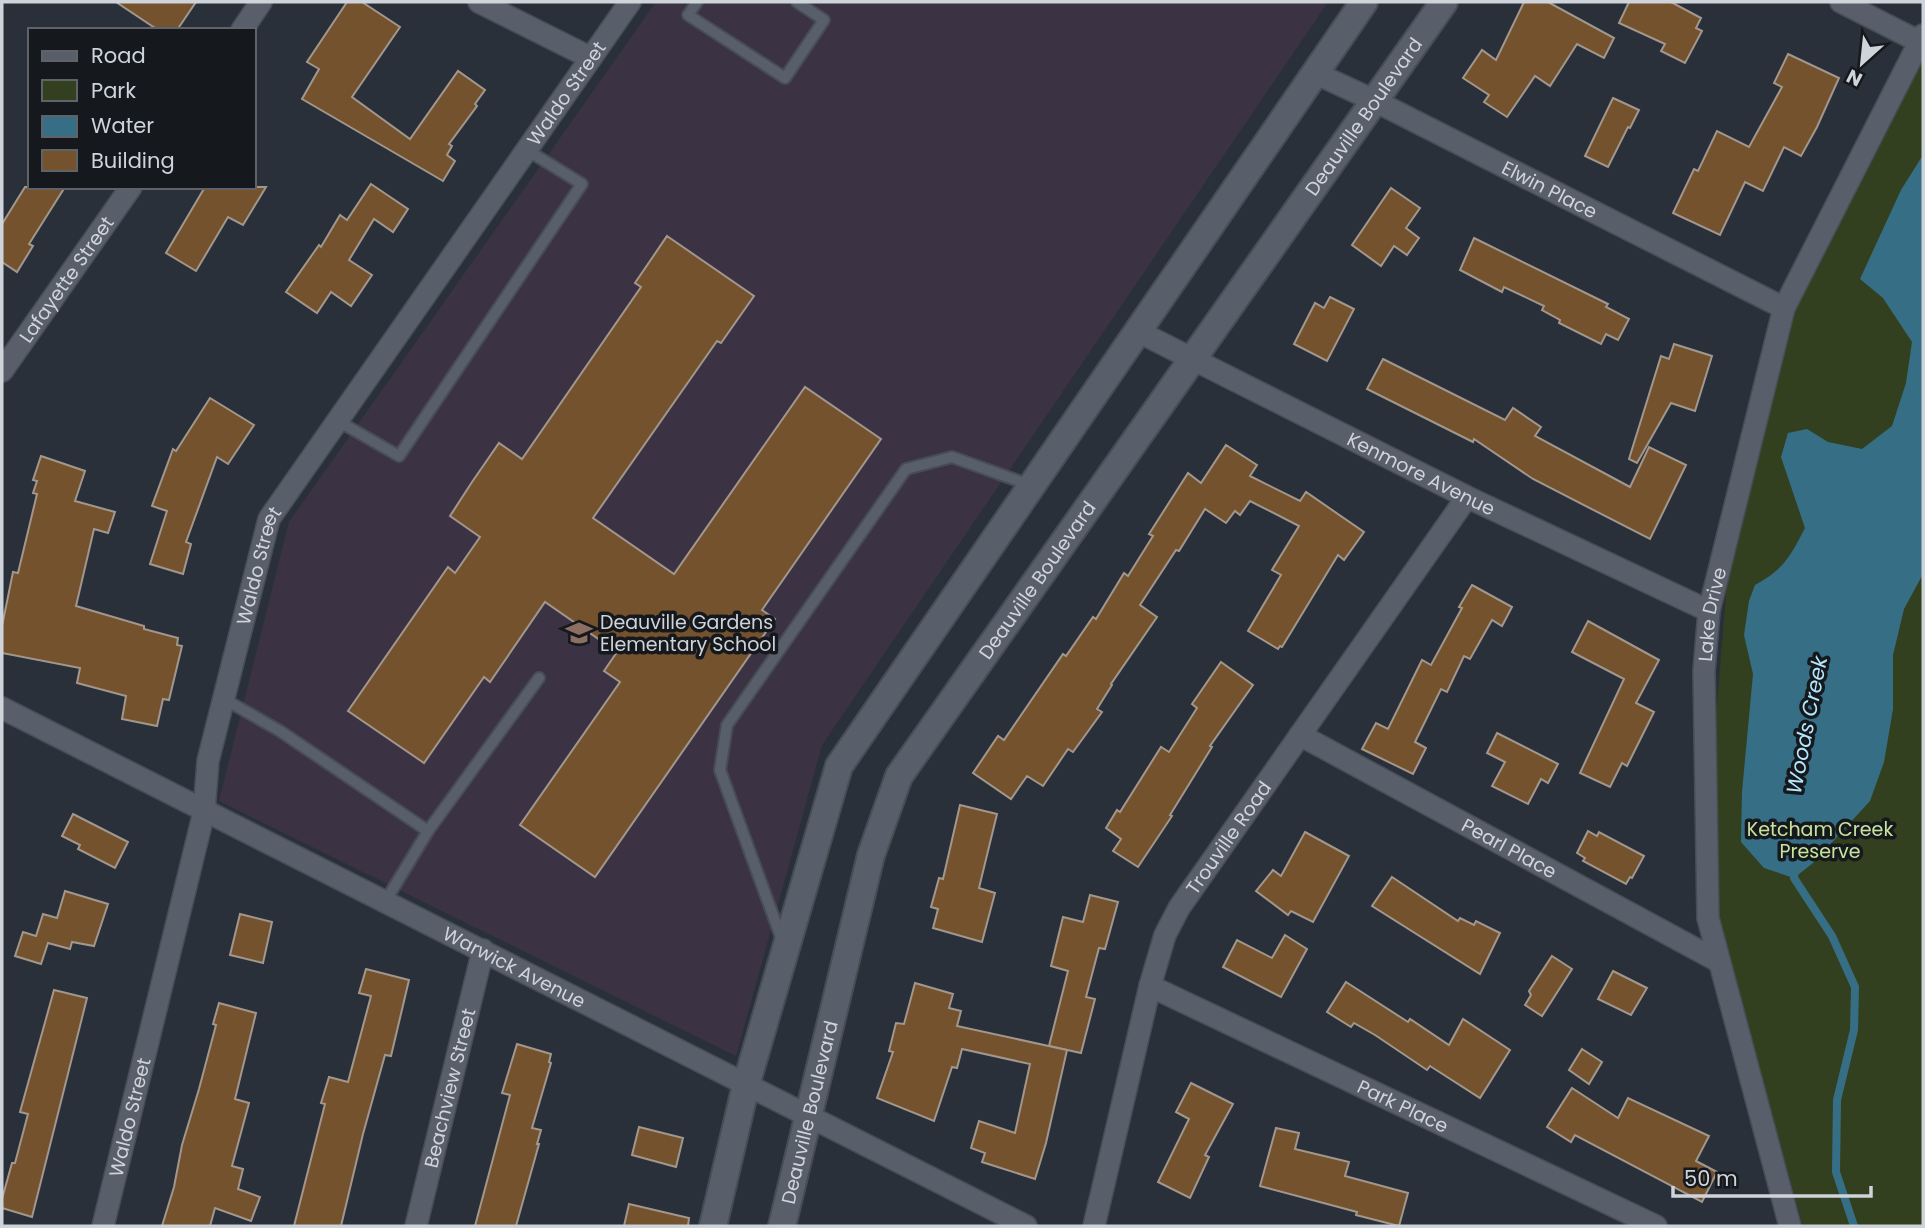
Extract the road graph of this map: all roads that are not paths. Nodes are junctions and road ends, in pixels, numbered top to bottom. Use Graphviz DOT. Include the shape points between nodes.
graph roads {
  1 [pos="261,2"];
  2 [pos="478,2"];
  3 [pos="630,2"];
  4 [pos="697,2"];
  5 [pos="797,2"];
  6 [pos="1364,2"];
  7 [pos="1444,2"];
  8 [pos="1841,2"];
  9 [pos="243,28"];
  10 [pos="1922,39"];
  11 [pos="592,58"];
  12 [pos="1315,73"];
  13 [pos="1373,100"];
  14 [pos="527,150"];
  15 [pos="130,189"];
  16 [pos="1784,308"];
  17 [pos="1137,331"];
  18 [pos="1192,360"];
  19 [pos="2,371"];
  20 [pos="338,421"];
  21 [pos="1033,486"];
  22 [pos="1468,497"];
  23 [pos="1709,611"];
  24 [pos="539,678"];
  25 [pos="224,699"];
  26 [pos="2,708"];
  27 [pos="1300,735"];
  28 [pos="204,812"];
  29 [pos="428,831"];
  30 [pos="385,902"];
  31 [pos="785,948"];
  32 [pos="483,950"];
  33 [pos="1718,961"];
  34 [pos="1150,986"];
  35 [pos="746,1085"];
  36 [pos="810,1118"];
  37 [pos="103,1226"];
  38 [pos="416,1226"];
  39 [pos="713,1226"];
  40 [pos="782,1226"];
  41 [pos="1026,1226"];
  42 [pos="1094,1226"];
  43 [pos="1656,1226"];
  44 [pos="1790,1226"];
  1 -- 9 [label="street"];
  2 -- 11 [label="street"];
  3 -- 11 [label="street, Waldo Street"];
  4 -- 5 [label="lane" via="688,15 785,78 824,20"];
  6 -- 12 [label="street"];
  7 -- 13 [label="street, Deauville Boulevard"];
  8 -- 10 [label="street"];
  10 -- 16 [label="street, Lake Drive"];
  11 -- 14 [label="street, Waldo Street"];
  12 -- 13 [label="street, Elwin Place"];
  12 -- 17 [label="street"];
  13 -- 16 [label="street, Elwin Place"];
  13 -- 18 [label="street, Deauville Boulevard"];
  14 -- 20 [label="street, Waldo Street"];
  14 -- 20 [label="lane" via="582,184 399,456"];
  15 -- 19 [label="street, Lafayette Street"];
  16 -- 23 [label="street, Lake Drive"];
  17 -- 18 [label="street, Kenmore Avenue"];
  17 -- 21 [label="street"];
  18 -- 22 [label="street, Kenmore Avenue"];
  18 -- 36 [label="street, Deauville Boulevard" via="899,776 871,855"];
  20 -- 25 [label="street, Waldo Street" via="269,519"];
  21 -- 31 [label="street" via="839,766"];
  21 -- 31 [label="lane" via="953,457 905,469 727,725 720,770"];
  22 -- 23 [label="street, Kenmore Avenue"];
  22 -- 27 [label="street, Trouville Road"];
  23 -- 33 [label="street, Lake Drive" via="1704,671 1707,904"];
  24 -- 29 [label="lane"];
  25 -- 28 [label="street, Waldo Street" via="208,761"];
  25 -- 29 [label="lane" via="280,731"];
  26 -- 28 [label="street, Warwick Avenue"];
  27 -- 33 [label="street, Pearl Place"];
  27 -- 34 [label="street, Trouville Road" via="1179,908 1165,935"];
  28 -- 30 [label="street, Warwick Avenue"];
  28 -- 37 [label="street, Waldo Street"];
  29 -- 30 [label="lane"];
  30 -- 32 [label="street, Warwick Avenue"];
  31 -- 35 [label="street"];
  32 -- 35 [label="street, Warwick Avenue"];
  32 -- 38 [label="street, Beachview Street"];
  33 -- 44 [label="street, Lake Drive"];
  34 -- 42 [label="street, Trouville Road"];
  34 -- 43 [label="street, Park Place"];
  35 -- 36 [label="street, Warwick Avenue"];
  35 -- 39 [label="street"];
  36 -- 40 [label="street, Deauville Boulevard"];
  36 -- 41 [label="street, Warwick Avenue"];
}
